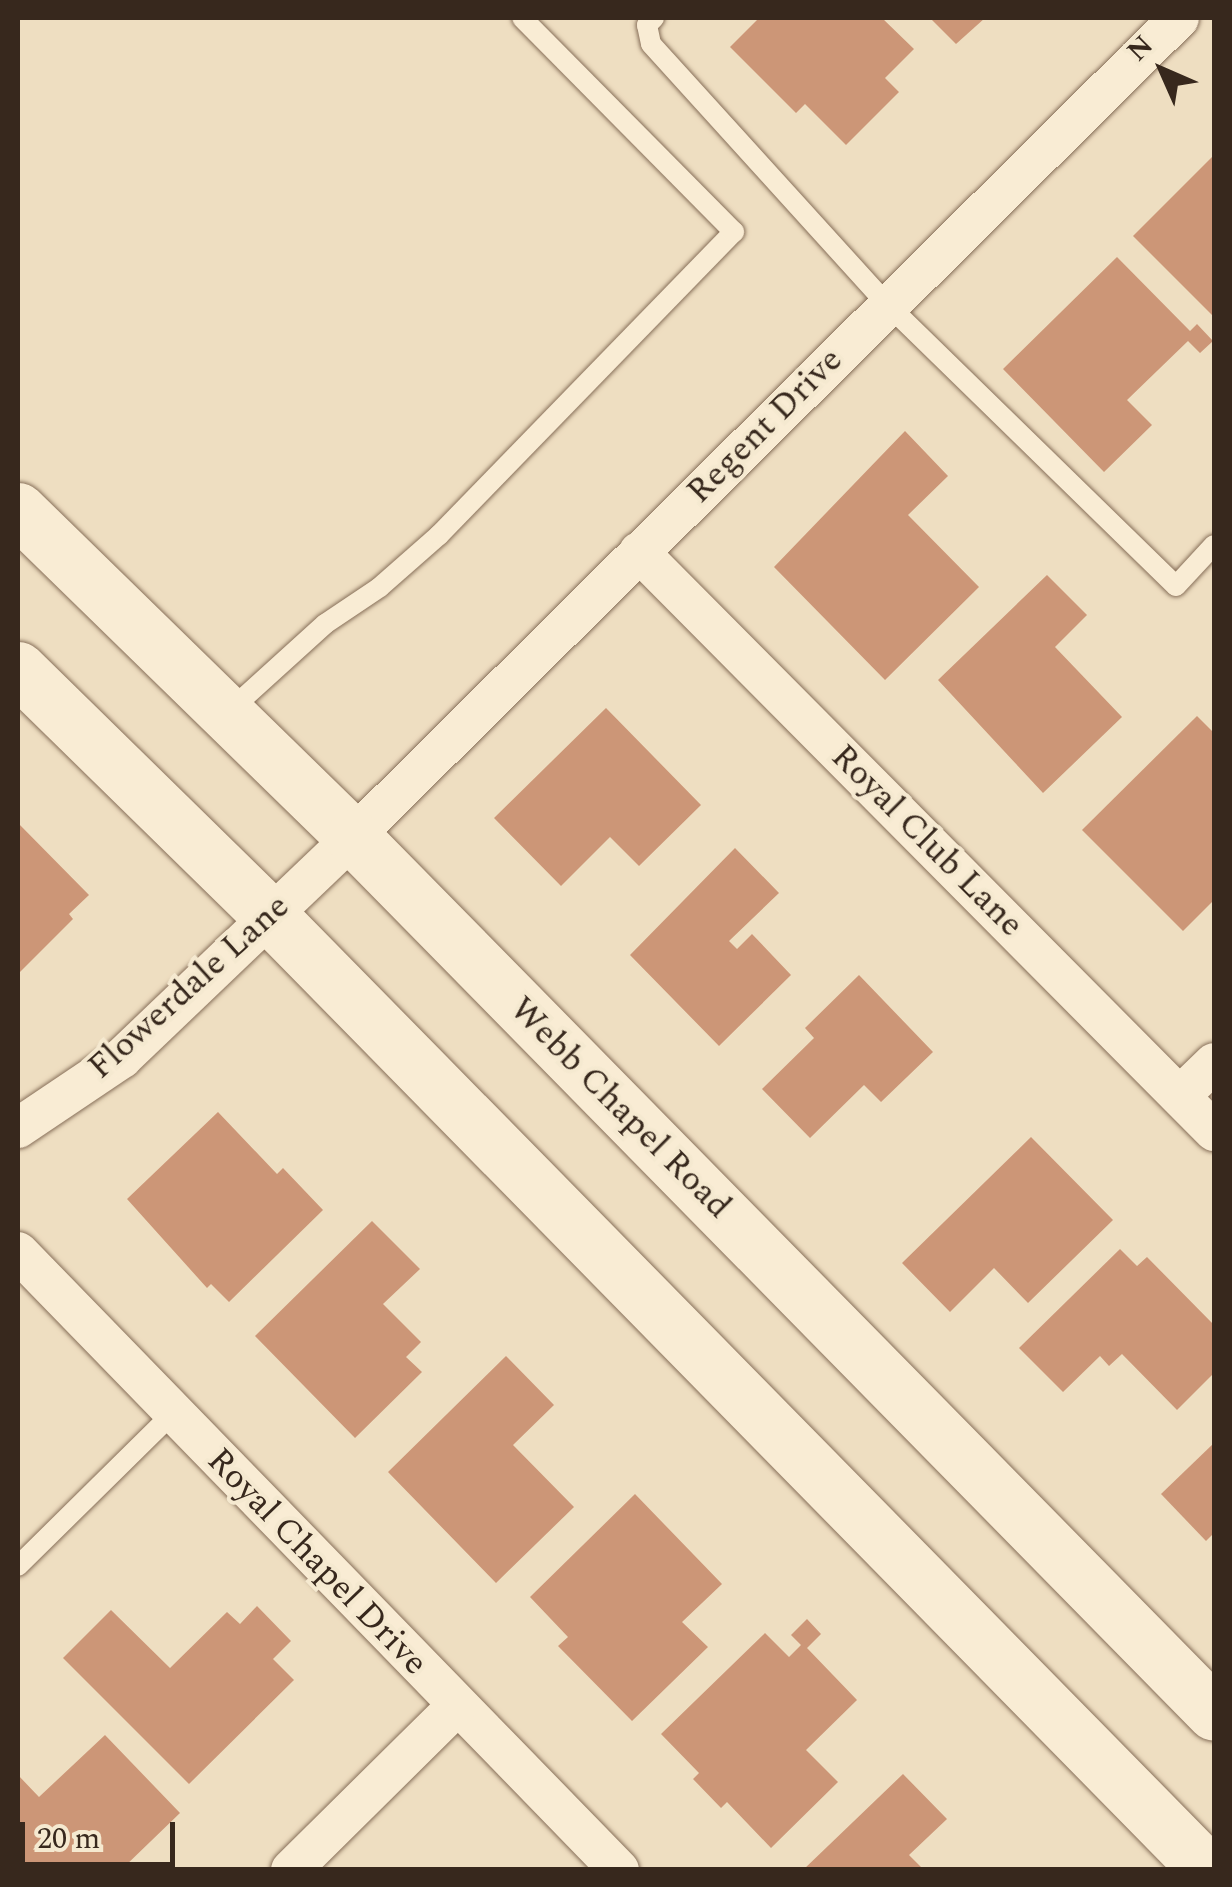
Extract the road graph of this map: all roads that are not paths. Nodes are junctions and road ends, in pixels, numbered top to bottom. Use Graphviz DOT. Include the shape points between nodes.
graph roads {
  1 [pos="522,18"];
  2 [pos="654,18"];
  3 [pos="1179,18"];
  4 [pos="888,305"];
  5 [pos="18,510"];
  6 [pos="1214,545"];
  7 [pos="639,552"];
  8 [pos="18,668"];
  9 [pos="226,713"];
  10 [pos="353,837"];
  11 [pos="268,914"];
  12 [pos="1214,1062"];
  13 [pos="1180,1096"];
  14 [pos="18,1128"];
  15 [pos="1214,1131"];
  16 [pos="18,1252"];
  17 [pos="173,1413"];
  18 [pos="18,1566"];
  19 [pos="456,1706"];
  20 [pos="1214,1714"];
  21 [pos="292,1870"];
  22 [pos="619,1870"];
  23 [pos="1207,1870"];
  1 -- 9 [label="lane" via="734,232 438,535 380,588 324,624"];
  2 -- 4 [label="lane" via="647,25 650,44"];
  3 -- 4 [label="street, Regent Drive"];
  4 -- 6 [label="lane" via="1176,586"];
  4 -- 7 [label="street, Regent Drive"];
  5 -- 9 [label="main road, Webb Chapel Road"];
  7 -- 10 [label="street, Regent Drive"];
  7 -- 13 [label="street, Royal Club Lane"];
  8 -- 11 [label="main road"];
  9 -- 10 [label="main road, Webb Chapel Road"];
  10 -- 11 [label="street, Flowerdale Lane"];
  10 -- 20 [label="main road, Webb Chapel Road"];
  11 -- 14 [label="street, Flowerdale Lane" via="122,1058"];
  11 -- 23 [label="main road"];
  12 -- 13 [label="street"];
  13 -- 15 [label="street, Royal Club Lane"];
  16 -- 17 [label="street, Royal Chapel Drive"];
  17 -- 18 [label="lane"];
  17 -- 19 [label="street, Royal Chapel Drive"];
  19 -- 21 [label="street"];
  19 -- 22 [label="street, Royal Chapel Drive"];
}
